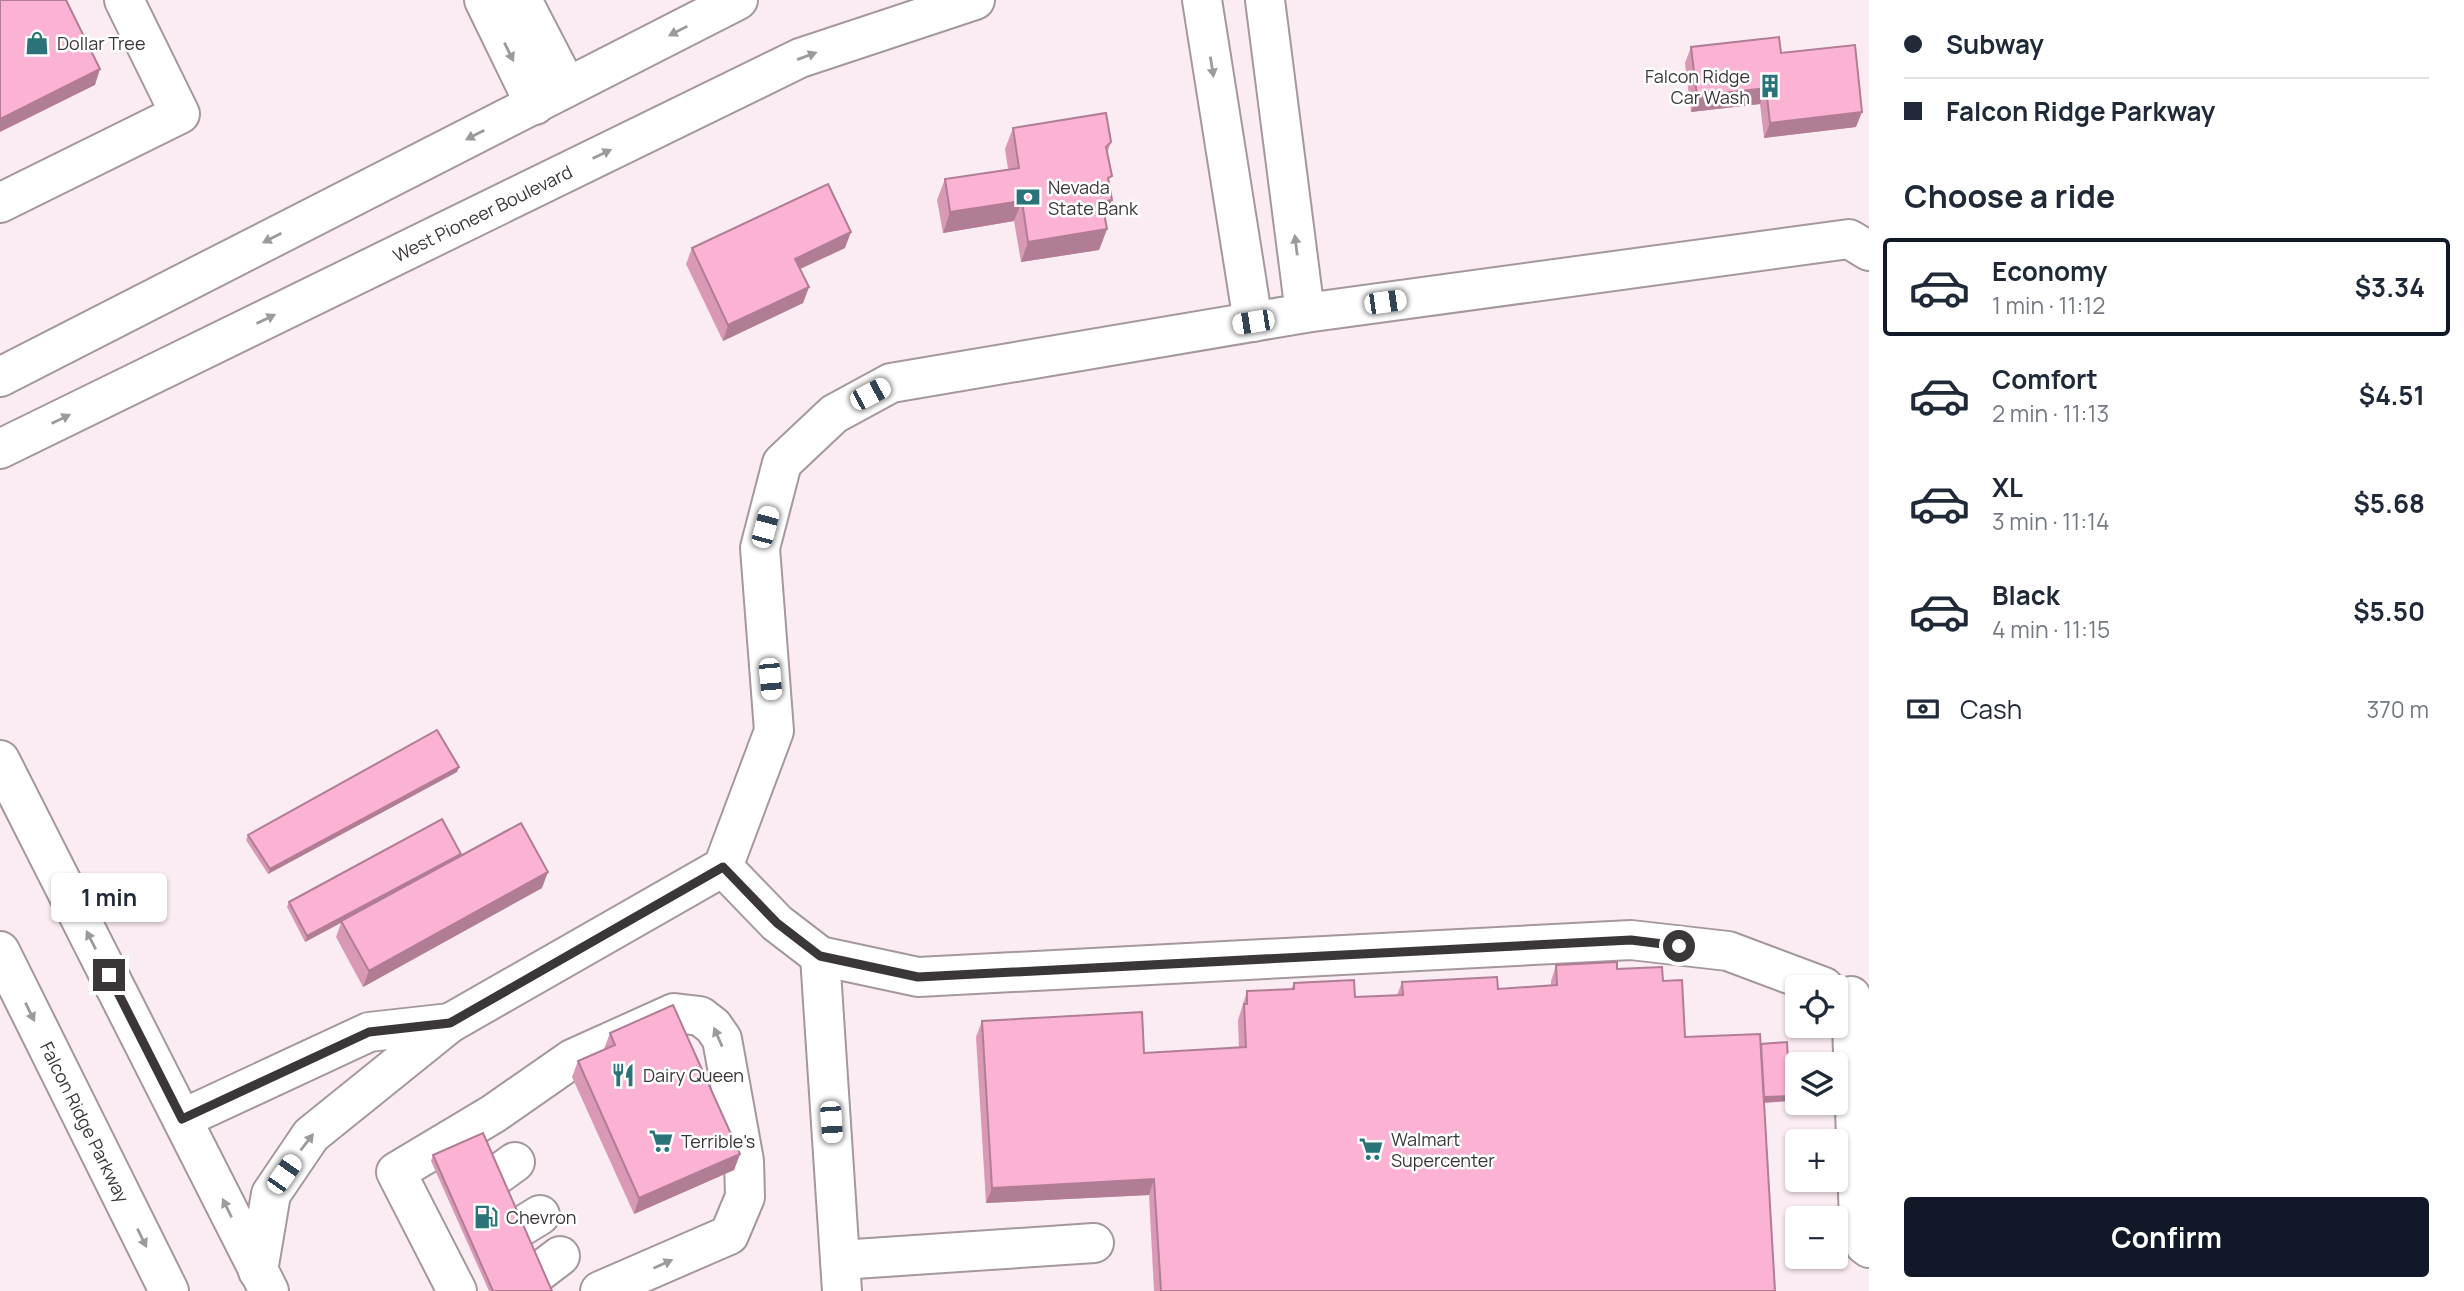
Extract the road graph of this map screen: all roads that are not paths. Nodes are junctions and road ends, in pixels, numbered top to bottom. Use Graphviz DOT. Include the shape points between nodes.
graph roads {
  1 [pos="124,0"];
  2 [pos="484,0"];
  3 [pos="523,0"];
  4 [pos="738,0"];
  5 [pos="975,0"];
  6 [pos="1202,0"];
  7 [pos="1265,0"];
  8 [pos="551,96"];
  9 [pos="0,203"];
  10 [pos="1869,251"];
  11 [pos="1305,313"];
  12 [pos="1253,322"];
  13 [pos="0,377"];
  14 [pos="0,449"];
  15 [pos="0,760"];
  16 [pos="723,867"];
  17 [pos="0,951"];
  18 [pos="820,956"];
  19 [pos="1795,975"];
  20 [pos="450,1023"];
  21 [pos="1848,1038"];
  22 [pos="182,1119"];
  23 [pos="1094,1243"];
  24 [pos="1869,1248"];
  25 [pos="459,1274"];
  26 [pos="841,1276"];
  27 [pos="264,1281"];
  28 [pos="169,1291"];
  29 [pos="600,1291"];
  1 -- 9 [label="main road" via="180,114"];
  2 -- 8 [label="main road, one-way"];
  3 -- 8 [label="main road"];
  4 -- 8 [label="main road, one-way"];
  14 -- 5 [label="main road, West Pioneer Boulevard, one-way" via="800,58"];
  6 -- 12 [label="main road, one-way"];
  11 -- 7 [label="main road, one-way"];
  8 -- 13 [label="main road, one-way"];
  10 -- 11 [label="main road" via="1849,239"];
  11 -- 12 [label="main road"];
  12 -- 16 [label="main road" via="891,383 834,414 782,463 760,548 774,732"];
  22 -- 15 [label="main road, one-way"];
  16 -- 18 [label="main road" via="777,923"];
  16 -- 20 [label="main road"];
  17 -- 28 [label="main road, Falcon Ridge Parkway, one-way"];
  18 -- 19 [label="main road" via="918,977 1631,940 1728,951"];
  18 -- 26 [label="main road"];
  20 -- 22 [label="main road" via="369,1032"];
  27 -- 20 [label="main road, one-way" via="271,1194 311,1135"];
  21 -- 24 [label="main road" via="1859,1222"];
  27 -- 22 [label="main road, one-way"];
  23 -- 26 [label="main road"];
  29 -- 25 [label="main road, one-way" via="729,1235 739,1216 745,1197 744,1161 722,1040 700,1016 674,1013 572,1059 493,1114 396,1172 438,1215"];
}
